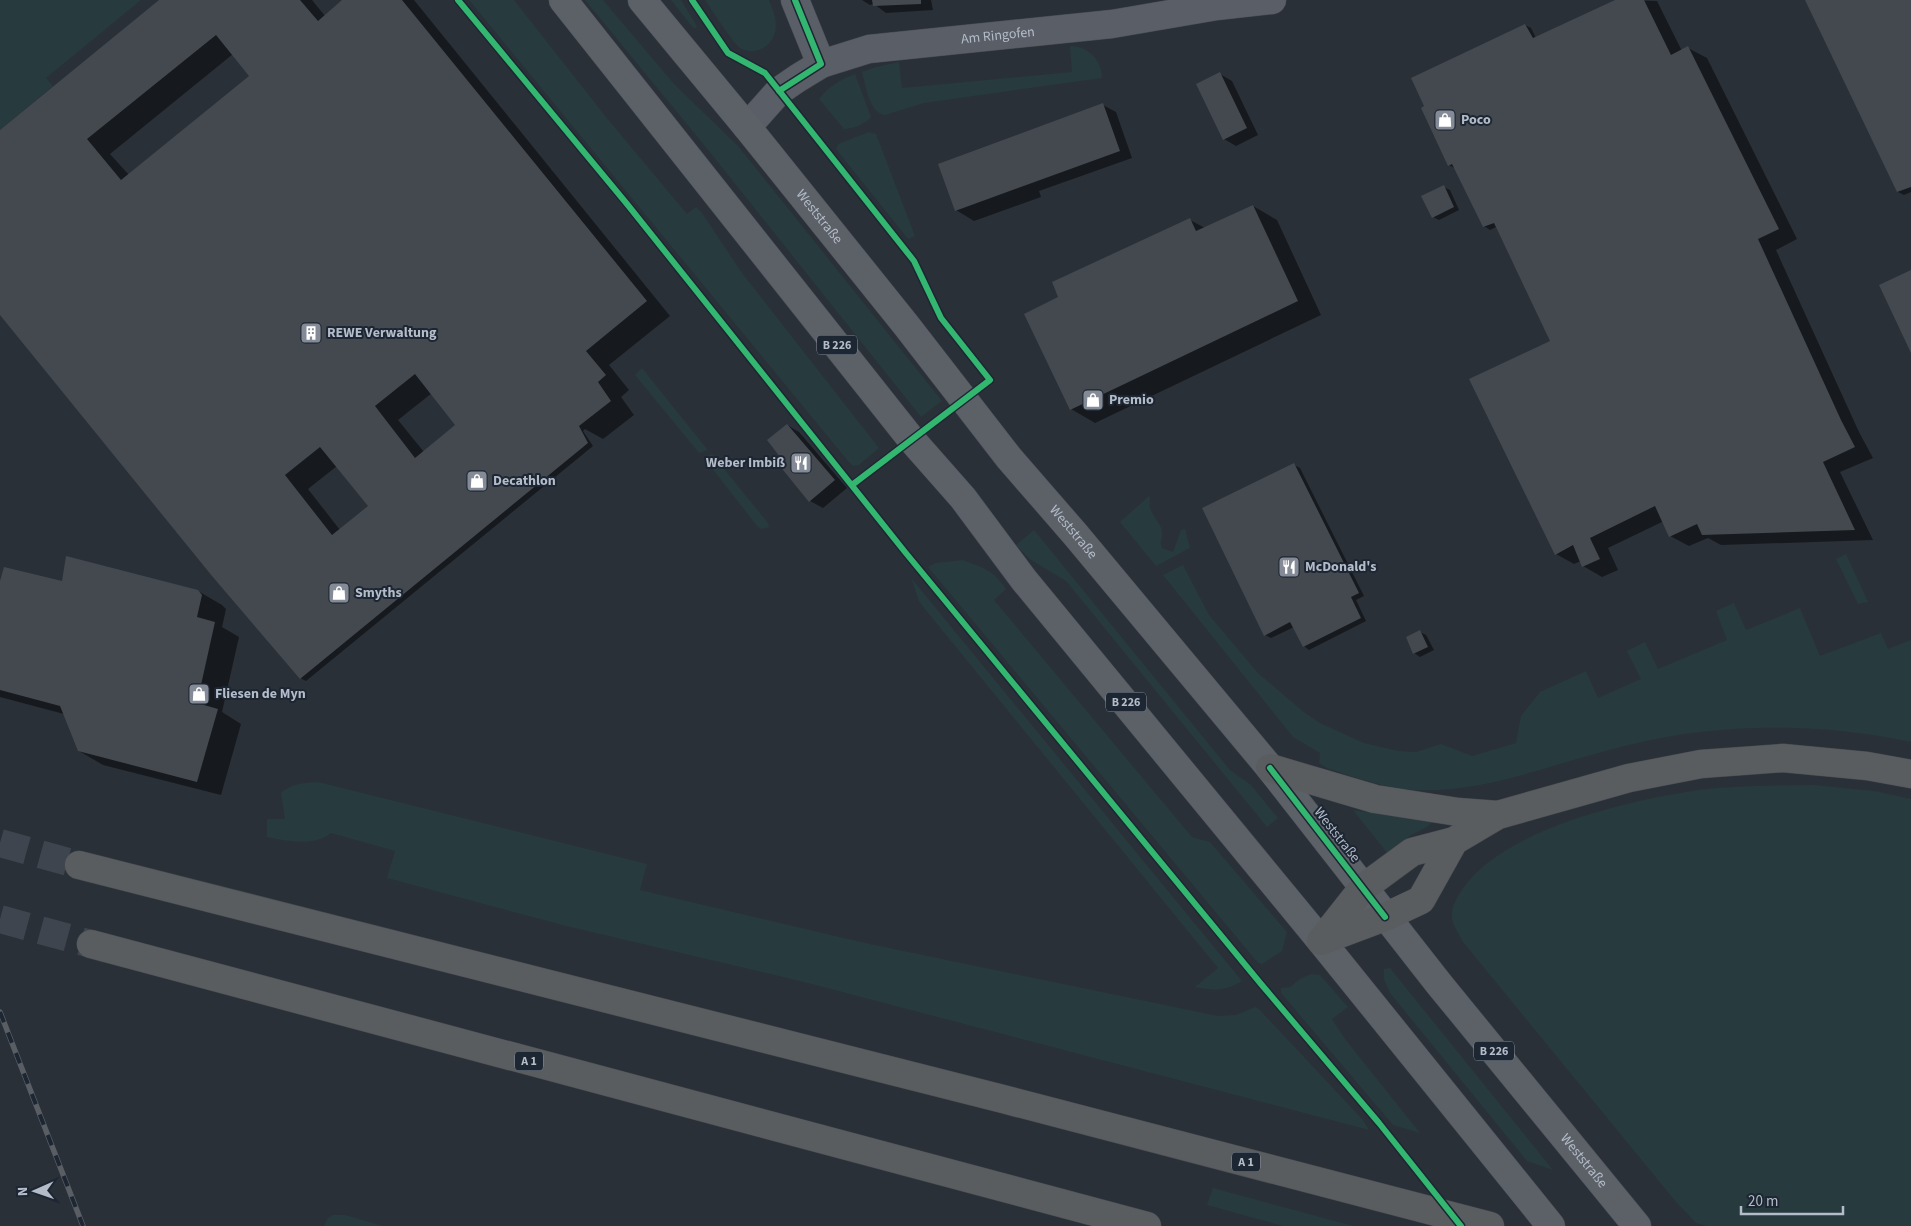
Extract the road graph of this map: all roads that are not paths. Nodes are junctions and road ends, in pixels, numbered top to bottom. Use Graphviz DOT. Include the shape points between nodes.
graph roads {
  1 [pos="563,0"];
  2 [pos="642,0"];
  3 [pos="796,0"];
  4 [pos="1272,0"];
  5 [pos="821,64"];
  6 [pos="747,127"];
  7 [pos="1270,768"];
  8 [pos="1911,774"];
  9 [pos="1498,815"];
  10 [pos="1454,841"];
  11 [pos="79,864"];
  12 [pos="1363,888"];
  13 [pos="1385,917"];
  14 [pos="1321,941"];
  15 [pos="91,944"];
  16 [pos="1147,1226"];
  17 [pos="1490,1226"];
  18 [pos="1551,1226"];
  19 [pos="1637,1226"];
  1 -- 14 [label="main road, B 226" via="911,439 963,498 1024,580"];
  2 -- 6 [label="main road, Weststraße / B 226"];
  3 -- 5 [label="street"];
  4 -- 5 [label="street, Am Ringofen" via="1112,24 869,49"];
  5 -- 6 [label="street, Am Ringofen" via="779,91"];
  6 -- 7 [label="main road, Weststraße / B 226" via="1009,458"];
  7 -- 9 [label="highway" via="1375,799"];
  7 -- 12 [label="main road, Weststraße / B 226"];
  8 -- 9 [label="highway" via="1783,758 1702,764 1629,778"];
  9 -- 10 [label="highway"];
  10 -- 12 [label="highway" via="1412,852"];
  10 -- 13 [label="highway" via="1421,900"];
  11 -- 17 [label="highway, A 1"];
  12 -- 13 [label="main road, Weststraße / B 226"];
  12 -- 14 [label="highway"];
  13 -- 14 [label="highway"];
  13 -- 19 [label="main road, Weststraße / B 226"];
  14 -- 18 [label="main road, B 226"];
  15 -- 16 [label="highway, A 1"];
}
